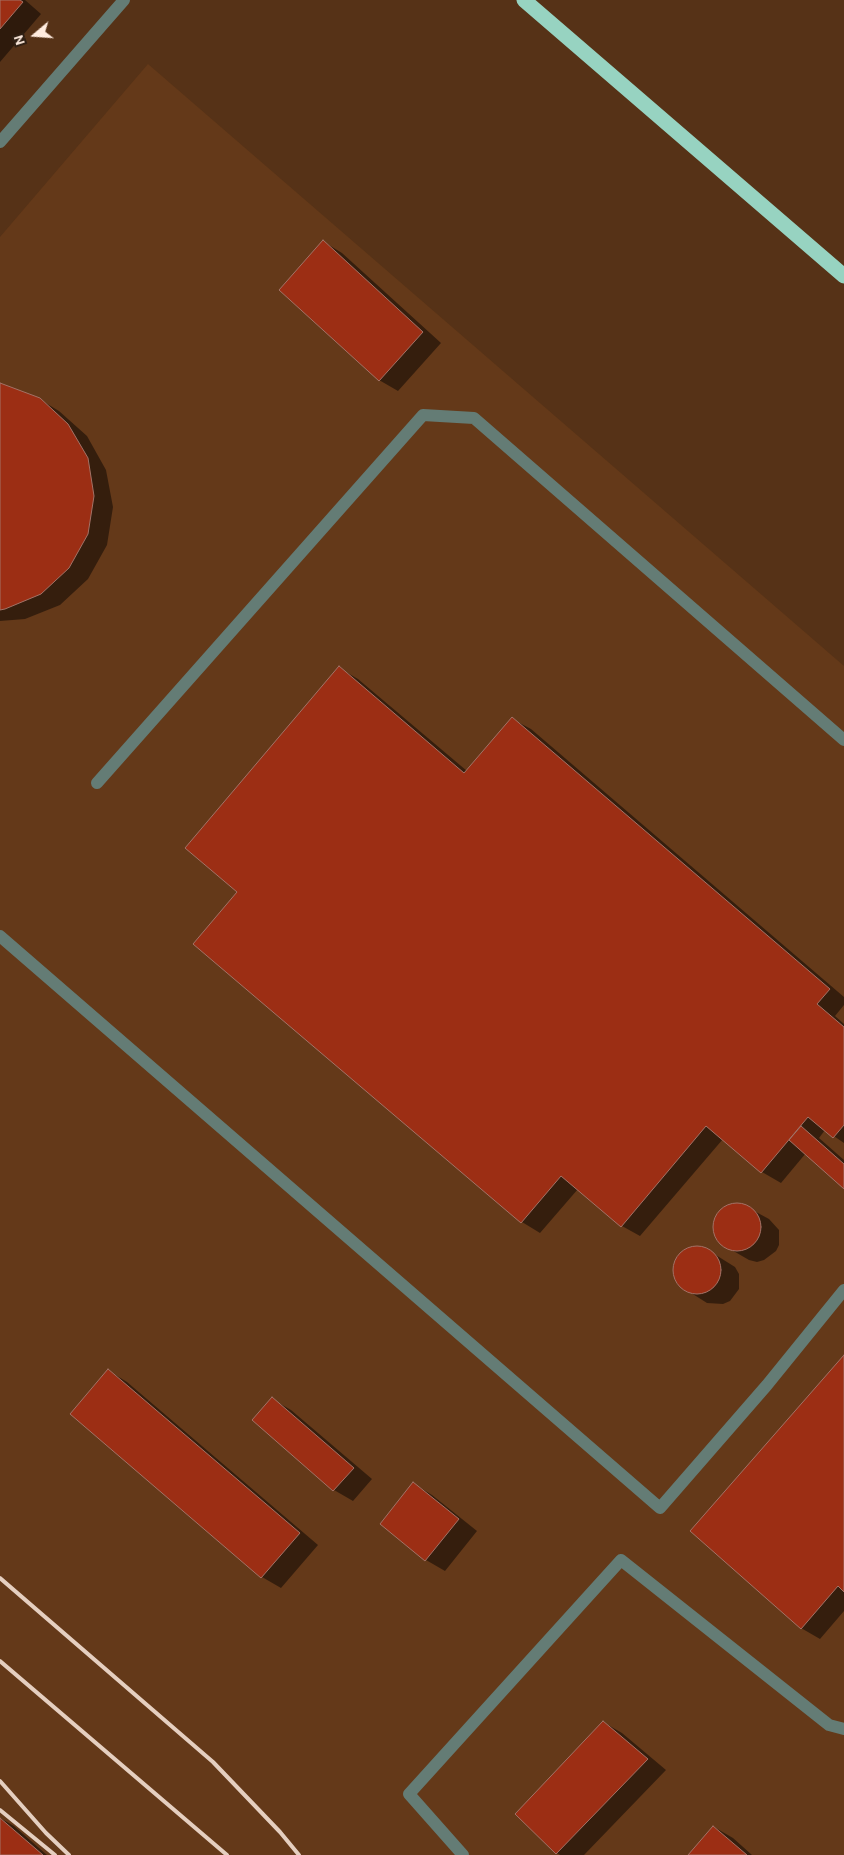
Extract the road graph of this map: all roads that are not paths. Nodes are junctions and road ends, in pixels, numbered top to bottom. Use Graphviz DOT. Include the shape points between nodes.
graph roads {
  1 [pos="124,0"];
  2 [pos="524,0"];
  3 [pos="0,142"];
  4 [pos="844,276"];
  5 [pos="844,740"];
  6 [pos="97,784"];
  7 [pos="0,936"];
  8 [pos="844,1290"];
  9 [pos="844,1729"];
  10 [pos="463,1855"];
  1 -- 3 [label="lane"];
  2 -- 4 [label="highway"];
  5 -- 6 [label="lane" via="474,418 423,415"];
  7 -- 8 [label="lane" via="660,1508"];
  9 -- 10 [label="lane" via="829,1725 621,1560 409,1794"];
}
